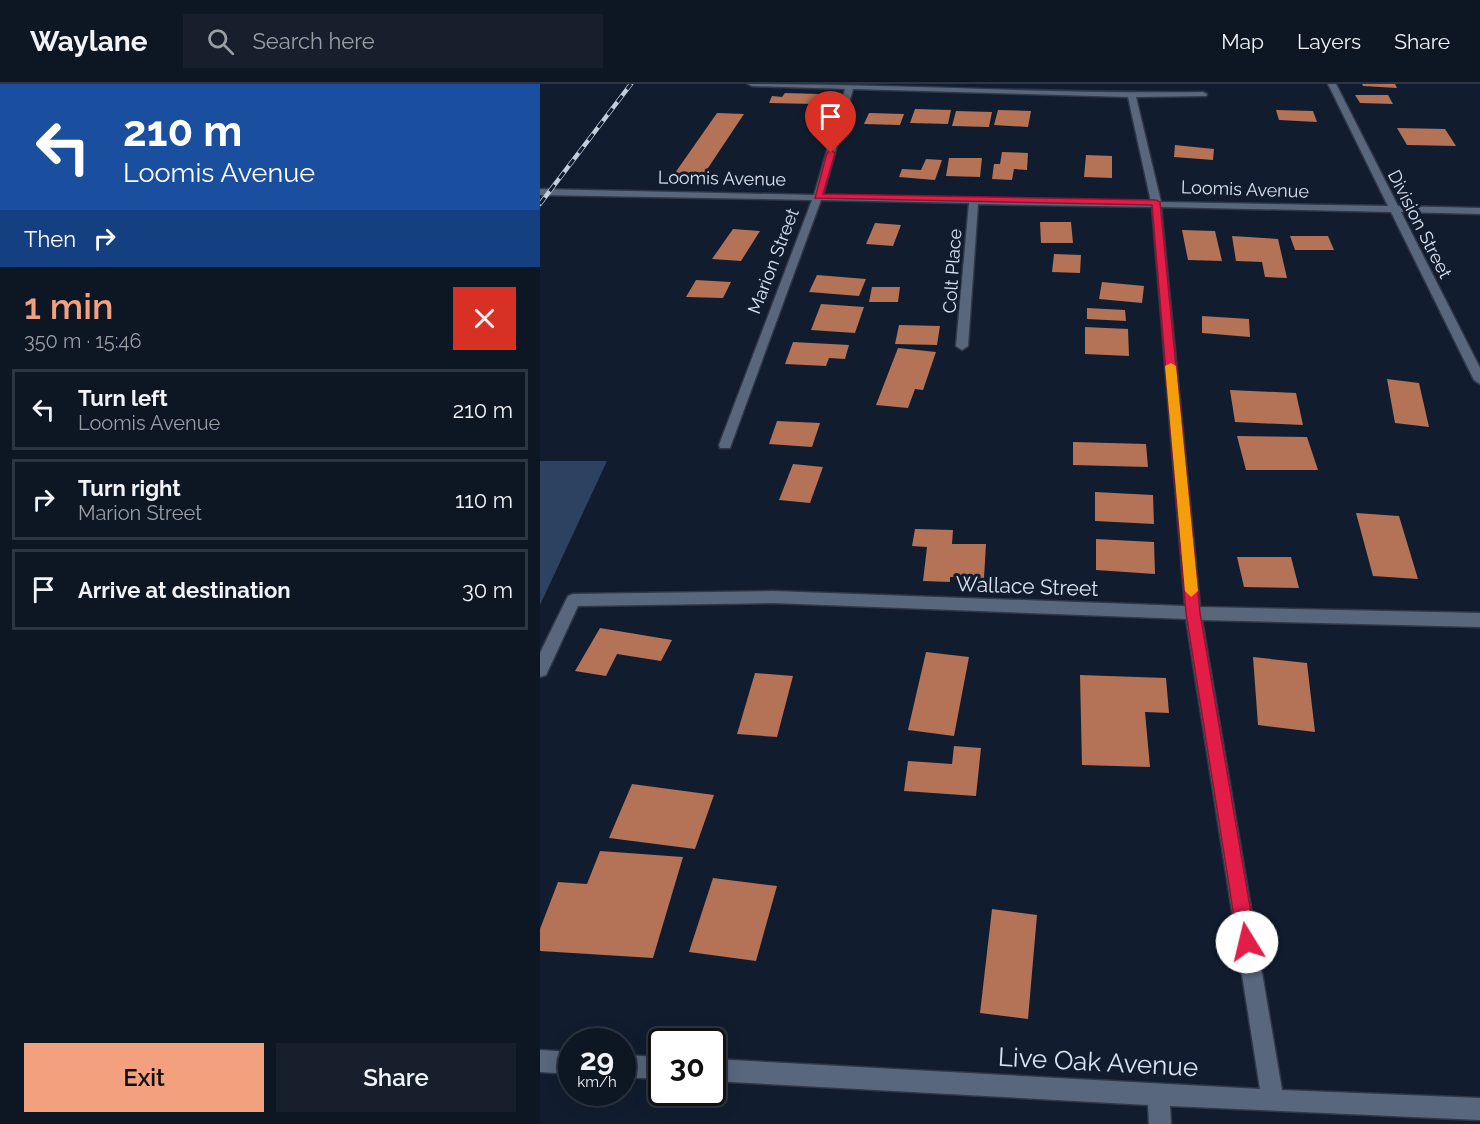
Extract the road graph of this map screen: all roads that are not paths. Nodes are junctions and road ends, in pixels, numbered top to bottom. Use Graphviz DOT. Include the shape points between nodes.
graph roads {
  1 [pos="752,84"];
  2 [pos="1332,84"];
  3 [pos="849,87"];
  4 [pos="1203,94"];
  5 [pos="1131,95"];
  6 [pos="540,192"];
  7 [pos="818,196"];
  8 [pos="974,199"];
  9 [pos="1156,202"];
  10 [pos="1395,210"];
  11 [pos="1480,211"];
  12 [pos="962,346"];
  13 [pos="1480,380"];
  14 [pos="724,445"];
  15 [pos="1193,613"];
  16 [pos="1480,620"];
  17 [pos="540,670"];
  18 [pos="540,1061"];
  19 [pos="558,1062"];
  20 [pos="726,1071"];
  21 [pos="1159,1094"];
  22 [pos="1273,1101"];
  23 [pos="1480,1109"];
  24 [pos="1160,1124"];
  1 -- 3 [label="street"];
  2 -- 10 [label="street, Division Street"];
  3 -- 5 [label="street"];
  3 -- 7 [label="street, Marion Street"];
  4 -- 5 [label="street"];
  5 -- 9 [label="street"];
  6 -- 7 [label="street, Loomis Avenue"];
  7 -- 8 [label="street, Loomis Avenue"];
  7 -- 14 [label="street, Marion Street"];
  8 -- 9 [label="street, Loomis Avenue"];
  8 -- 12 [label="street, Colt Place"];
  9 -- 10 [label="street, Loomis Avenue"];
  9 -- 15 [label="street"];
  10 -- 11 [label="street, Loomis Avenue"];
  10 -- 13 [label="street, Division Street"];
  15 -- 16 [label="street, Wallace Street"];
  15 -- 17 [label="street, Wallace Street" via="773,597 573,600"];
  15 -- 22 [label="street"];
  18 -- 19 [label="street"];
  20 -- 21 [label="street, Live Oak Avenue"];
  21 -- 22 [label="street, Live Oak Avenue"];
  21 -- 24 [label="street"];
  22 -- 23 [label="street, Live Oak Avenue"];
}
